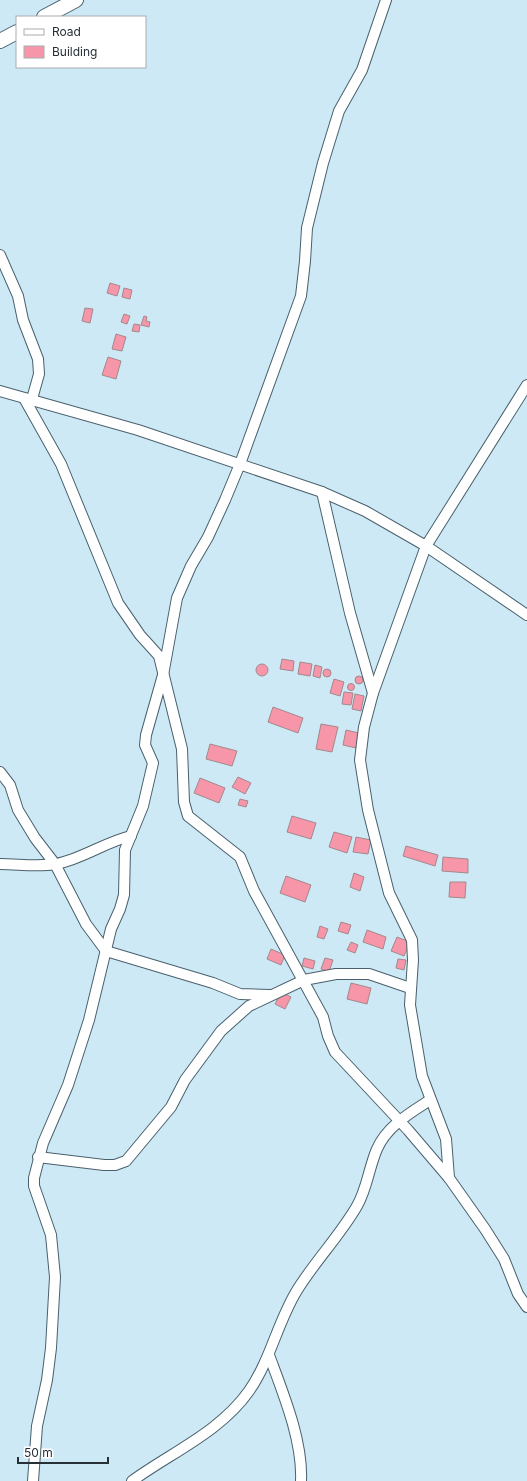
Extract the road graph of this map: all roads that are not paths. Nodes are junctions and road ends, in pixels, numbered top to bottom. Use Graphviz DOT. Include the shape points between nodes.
graph roads {
  1 [pos="76,0"];
  2 [pos="386,0"];
  3 [pos="46,16"];
  4 [pos="16,33"];
  5 [pos="0,41"];
  6 [pos="0,255"];
  7 [pos="527,385"];
  8 [pos="0,391"];
  9 [pos="28,398"];
  10 [pos="240,464"];
  11 [pos="322,492"];
  12 [pos="426,546"];
  13 [pos="527,615"];
  14 [pos="163,675"];
  15 [pos="372,693"];
  16 [pos="0,772"];
  17 [pos="131,836"];
  18 [pos="0,864"];
  19 [pos="56,864"];
  20 [pos="106,951"];
  21 [pos="304,980"];
  22 [pos="410,988"];
  23 [pos="272,995"];
  24 [pos="430,1100"];
  25 [pos="400,1121"];
  26 [pos="38,1157"];
  27 [pos="449,1178"];
  28 [pos="527,1307"];
  29 [pos="268,1355"];
  30 [pos="33,1481"];
  31 [pos="132,1481"];
  32 [pos="301,1481"];
  1 -- 3 [label="street"];
  2 -- 10 [label="street" via="362,70 339,111 307,228 301,296"];
  4 -- 5 [label="street"];
  6 -- 9 [label="street" via="18,296 25,325 38,359 39,374"];
  7 -- 12 [label="street"];
  8 -- 9 [label="street"];
  9 -- 10 [label="street" via="138,430"];
  9 -- 14 [label="street" via="61,464 118,603 140,635 156,651 161,660"];
  10 -- 11 [label="street"];
  10 -- 14 [label="street" via="179,593"];
  11 -- 12 [label="street" via="365,511"];
  11 -- 15 [label="street" via="350,613"];
  12 -- 13 [label="street"];
  12 -- 15 [label="street"];
  14 -- 17 [label="street" via="146,735 145,745 153,763 149,785"];
  14 -- 21 [label="street" via="182,749 184,802 188,816 240,857 254,891"];
  15 -- 22 [label="street" via="360,760 368,810 389,893 412,940"];
  16 -- 19 [label="street" via="10,785 18,810 35,838"];
  17 -- 19 [label="street"];
  17 -- 20 [label="street" via="124,856 124,895"];
  18 -- 19 [label="street"];
  19 -- 20 [label="street" via="86,924"];
  20 -- 23 [label="street" via="213,983 240,994"];
  20 -- 26 [label="street" via="89,1020 68,1085"];
  21 -- 22 [label="street" via="336,974 369,974"];
  21 -- 23 [label="street"];
  21 -- 25 [label="street" via="323,1017 335,1052"];
  22 -- 24 [label="street" via="410,1005 422,1076"];
  23 -- 26 [label="street" via="248,1006 221,1031 185,1080 172,1107 126,1161 104,1165"];
  24 -- 25 [label="street"];
  24 -- 27 [label="street" via="446,1139"];
  25 -- 27 [label="street"];
  25 -- 29 [label="street" via="382,1140 377,1150 358,1205 296,1292 279,1324"];
  26 -- 30 [label="street" via="34,1186 51,1235 55,1277 51,1348 36,1426"];
  27 -- 28 [label="street" via="504,1259 518,1294"];
  29 -- 31 [label="street" via="249,1391 223,1420"];
  29 -- 32 [label="street" via="292,1426 301,1461"];
}
